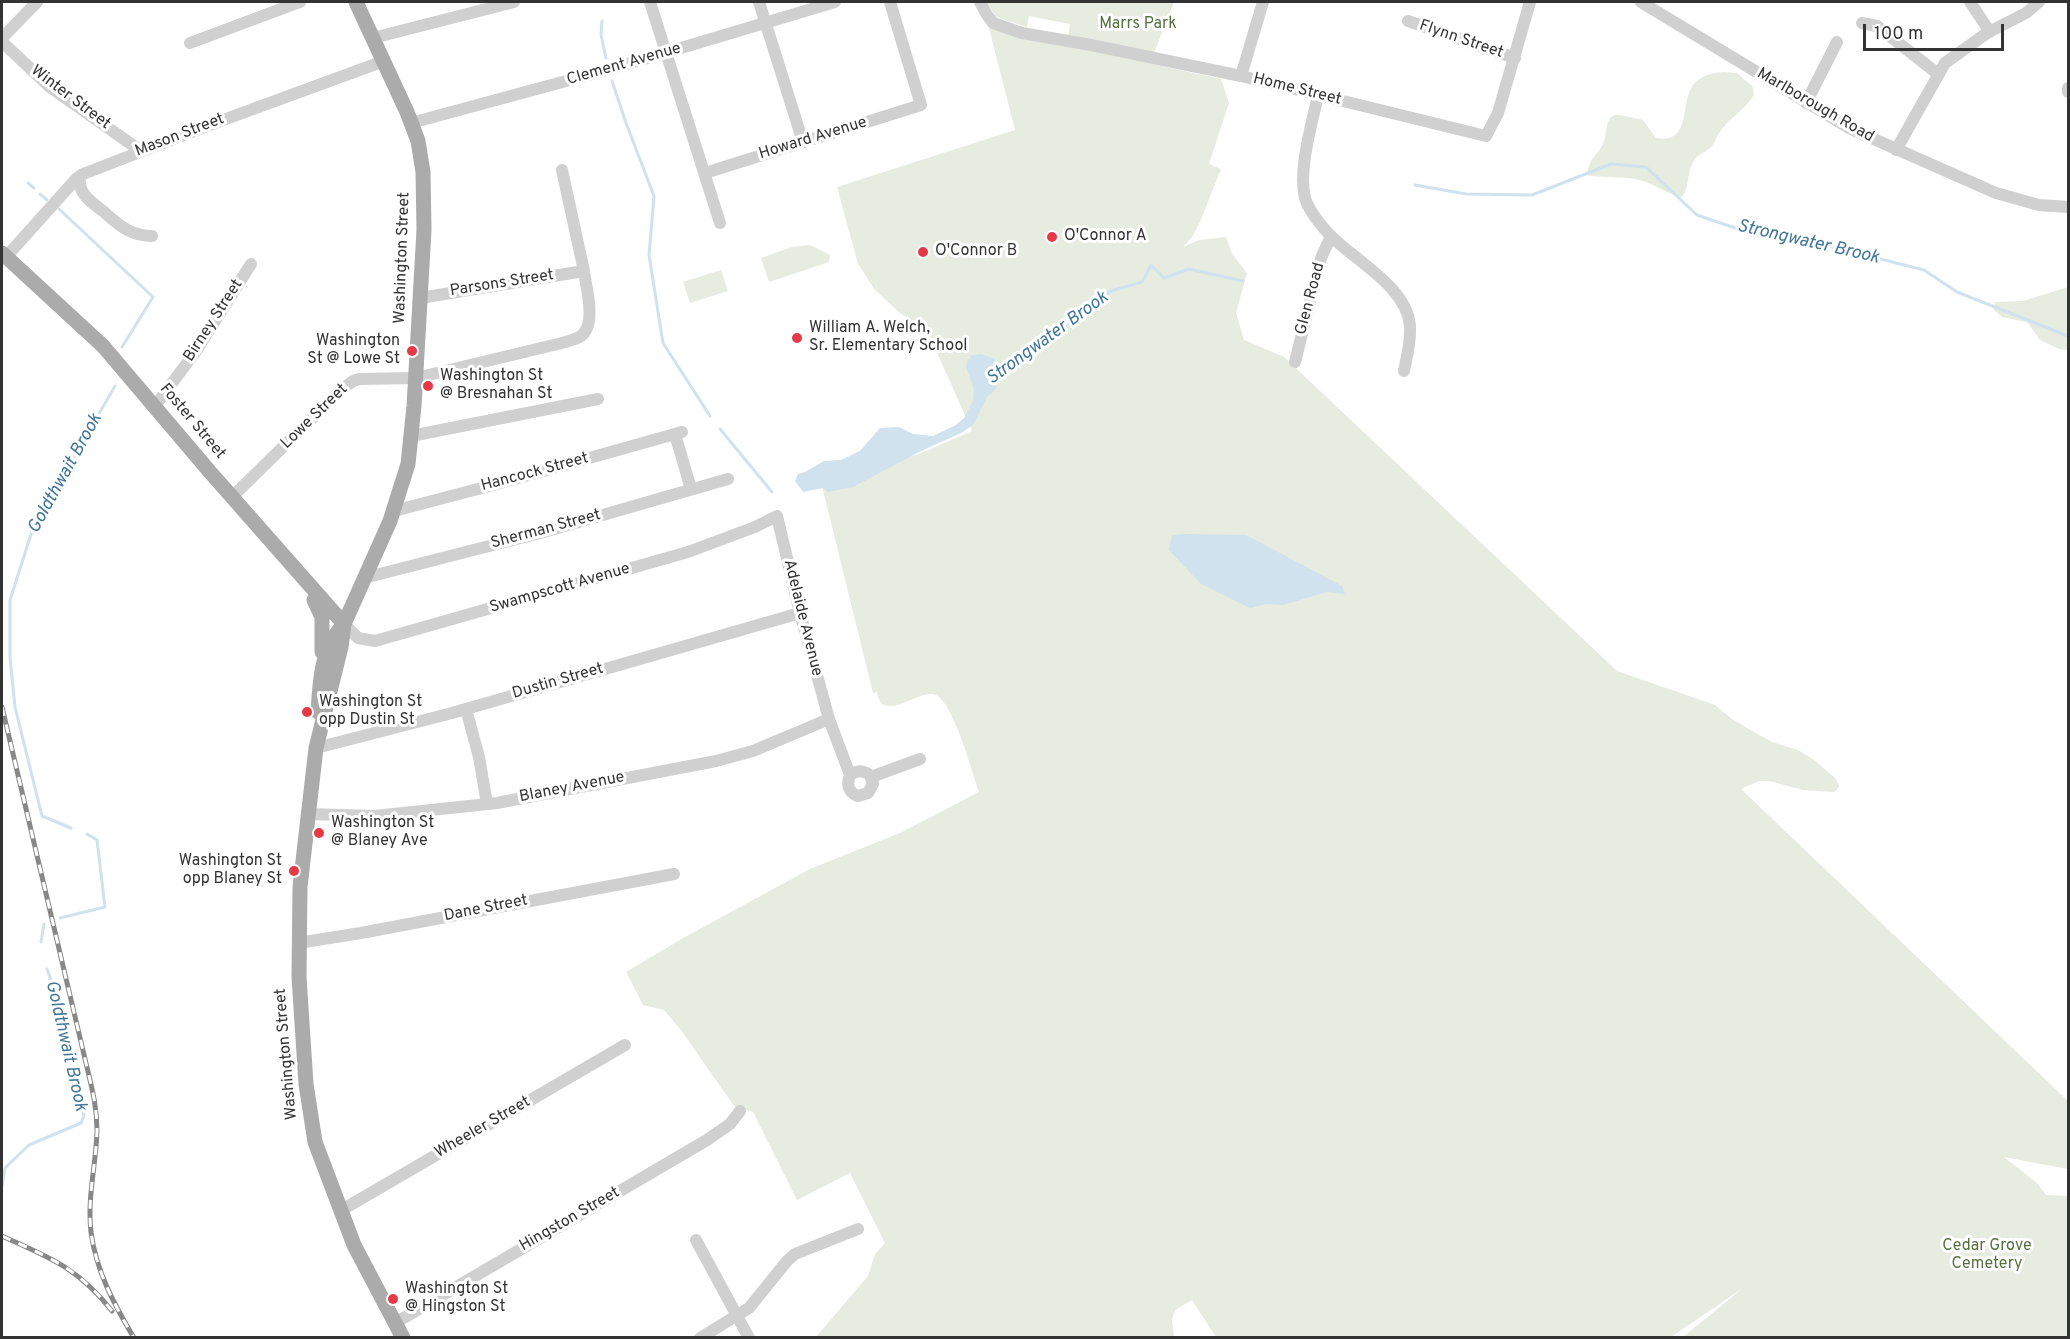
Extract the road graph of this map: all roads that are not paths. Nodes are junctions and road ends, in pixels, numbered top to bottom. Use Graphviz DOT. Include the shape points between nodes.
graph roads {
  1 [pos="37,2"];
  2 [pos="300,2"];
  3 [pos="514,2"];
  4 [pos="650,2"];
  5 [pos="759,2"];
  6 [pos="835,2"];
  7 [pos="890,2"];
  8 [pos="980,2"];
  9 [pos="1263,2"];
  10 [pos="1530,2"];
  11 [pos="1641,2"];
  12 [pos="1970,2"];
  13 [pos="2039,2"];
  14 [pos="359,3"];
  15 [pos="1408,21"];
  16 [pos="766,22"];
  17 [pos="1862,23"];
  18 [pos="1990,32"];
  19 [pos="2,38"];
  20 [pos="373,38"];
  21 [pos="2,42"];
  22 [pos="1837,42"];
  23 [pos="190,43"];
  24 [pos="666,53"];
  25 [pos="1515,58"];
  26 [pos="384,61"];
  27 [pos="1938,74"];
  28 [pos="1241,76"];
  29 [pos="1318,94"];
  30 [pos="1806,103"];
  31 [pos="411,123"];
  32 [pos="803,142"];
  33 [pos="1896,150"];
  34 [pos="141,151"];
  35 [pos="562,170"];
  36 [pos="705,173"];
  37 [pos="79,177"];
  38 [pos="2068,207"];
  39 [pos="720,223"];
  40 [pos="152,236"];
  41 [pos="1331,236"];
  42 [pos="4,255"];
  43 [pos="251,264"];
  44 [pos="584,271"];
  45 [pos="420,298"];
  46 [pos="1295,362"];
  47 [pos="1404,371"];
  48 [pos="416,378"];
  49 [pos="598,399"];
  50 [pos="155,406"];
  51 [pos="411,436"];
  52 [pos="728,479"];
  53 [pos="691,489"];
  54 [pos="232,497"];
  55 [pos="394,511"];
  56 [pos="777,516"];
  57 [pos="364,578"];
  58 [pos="305,581"];
  59 [pos="800,613"];
  60 [pos="344,624"];
  61 [pos="321,670"];
  62 [pos="466,709"];
  63 [pos="829,719"];
  64 [pos="316,748"];
  65 [pos="920,759"];
  66 [pos="850,775"];
  67 [pos="871,777"];
  68 [pos="487,804"];
  69 [pos="308,814"];
  70 [pos="674,874"];
  71 [pos="298,943"];
  72 [pos="625,1045"];
  73 [pos="740,1111"];
  74 [pos="340,1211"];
  75 [pos="858,1229"];
  76 [pos="696,1240"];
  77 [pos="737,1315"];
  78 [pos="396,1323"];
  79 [pos="403,1338"];
  80 [pos="700,1338"];
  81 [pos="749,1338"];
  1 -- 19 [label="street"];
  2 -- 23 [label="street"];
  3 -- 20 [label="street"];
  4 -- 24 [label="street"];
  5 -- 16 [label="street"];
  6 -- 16 [label="street, Clement Avenue"];
  7 -- 32 [label="street, Howard Avenue" via="921,105"];
  8 -- 28 [label="street, Home Street" via="993,22 1022,33"];
  9 -- 28 [label="street"];
  10 -- 25 [label="street, Home Street"];
  11 -- 30 [label="street, Marlborough Road"];
  12 -- 18 [label="street"];
  13 -- 18 [label="street"];
  14 -- 20 [label="main road, Washington Street"];
  15 -- 25 [label="street, Flynn Street"];
  16 -- 24 [label="street, Clement Avenue"];
  16 -- 32 [label="street"];
  17 -- 27 [label="street" via="1877,26"];
  18 -- 27 [label="street" via="1952,57"];
  20 -- 26 [label="main road, Washington Street"];
  21 -- 34 [label="street, Winter Street" via="50,87"];
  22 -- 30 [label="street"];
  24 -- 31 [label="street, Clement Avenue"];
  24 -- 36 [label="street"];
  25 -- 29 [label="street, Home Street" via="1498,113 1486,136"];
  26 -- 31 [label="main road, Washington Street"];
  26 -- 34 [label="street, Mason Street"];
  27 -- 33 [label="street"];
  28 -- 29 [label="street, Home Street"];
  29 -- 41 [label="street" via="1304,189 1312,213"];
  30 -- 33 [label="street, Marlborough Road"];
  31 -- 45 [label="main road, Washington Street" via="421,157 425,198"];
  32 -- 36 [label="street, Howard Avenue"];
  33 -- 38 [label="street, Marlborough Road" via="2016,200"];
  34 -- 37 [label="street, Mason Street"];
  35 -- 44 [label="street"];
  36 -- 39 [label="street"];
  37 -- 40 [label="street" via="89,200 126,231"];
  37 -- 42 [label="street, Mason Street"];
  41 -- 46 [label="street, Glen Road" via="1321,258"];
  41 -- 47 [label="street" via="1387,284 1405,305 1410,335"];
  42 -- 50 [label="main road, Foster Street" via="103,346"];
  43 -- 50 [label="street, Birney Street"];
  44 -- 45 [label="street, Parsons Street"];
  44 -- 48 [label="street, Lowe Street" via="590,320 582,336"];
  45 -- 48 [label="main road, Washington Street"];
  48 -- 51 [label="main road, Washington Street"];
  48 -- 54 [label="street, Lowe Street" via="353,381"];
  49 -- 51 [label="street"];
  50 -- 54 [label="main road, Foster Street"];
  51 -- 55 [label="main road, Washington Street" via="405,478"];
  52 -- 53 [label="street, Sherman Street"];
  53 -- 55 [label="street, Hancock Street" via="678,433"];
  53 -- 57 [label="street, Sherman Street"];
  54 -- 58 [label="main road, Foster Street"];
  55 -- 57 [label="main road, Washington Street"];
  56 -- 59 [label="street, Adelaide Avenue"];
  56 -- 60 [label="street, Swampscott Avenue" via="688,552 375,641 358,638"];
  57 -- 60 [label="main road, Washington Street"];
  58 -- 60 [label="main road, Foster Street"];
  58 -- 61 [label="main road" via="322,617"];
  59 -- 62 [label="street, Dustin Street"];
  59 -- 63 [label="street, Adelaide Avenue"];
  60 -- 61 [label="main road, Washington Street" via="332,637"];
  60 -- 64 [label="main road, Washington Street"];
  61 -- 64 [label="main road, Washington Street"];
  62 -- 64 [label="street, Dustin Street"];
  62 -- 68 [label="street"];
  63 -- 66 [label="street, Adelaide Avenue"];
  63 -- 68 [label="street, Blaney Avenue" via="753,751 716,761"];
  64 -- 69 [label="main road, Washington Street"];
  65 -- 67 [label="street"];
  66 -- 67 [label="street" via="863,771"];
  66 -- 67 [label="street" via="849,790 858,796 868,793 873,784"];
  68 -- 69 [label="street, Blaney Avenue" via="375,816"];
  69 -- 71 [label="main road, Washington Street"];
  70 -- 71 [label="street, Dane Street"];
  71 -- 74 [label="main road, Washington Street" via="311,1123"];
  72 -- 74 [label="street, Wheeler Street"];
  73 -- 78 [label="street, Hingston Street" via="730,1124 706,1140"];
  74 -- 78 [label="main road, Washington Street"];
  75 -- 77 [label="street" via="795,1254 749,1308"];
  76 -- 77 [label="street"];
  77 -- 80 [label="street"];
  77 -- 81 [label="street"];
  78 -- 79 [label="main road, Washington Street"];
}
